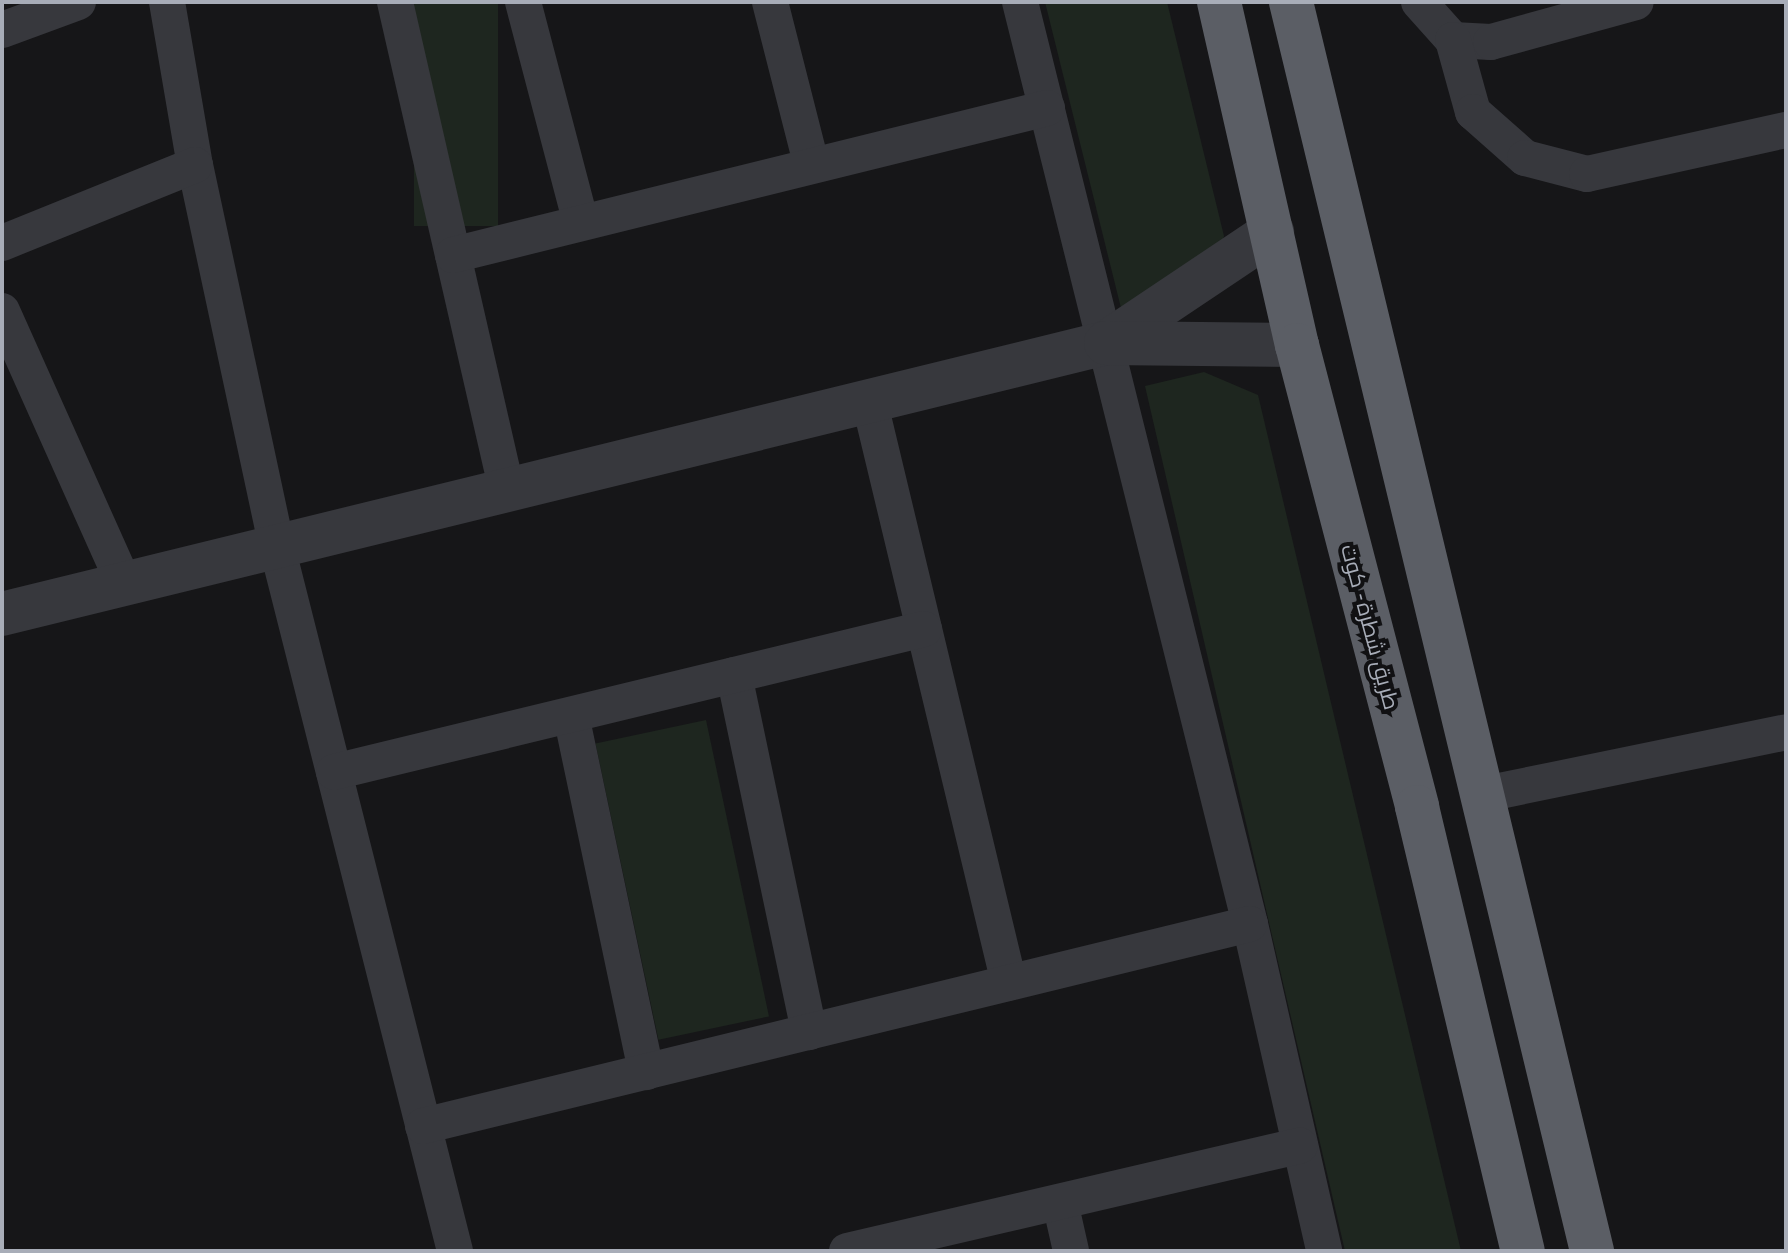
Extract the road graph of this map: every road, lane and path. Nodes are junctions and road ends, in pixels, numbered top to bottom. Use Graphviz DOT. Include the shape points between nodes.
graph roads {
  1 [pos="78,2"];
  2 [pos="167,2"];
  3 [pos="395,2"];
  4 [pos="523,2"];
  5 [pos="770,2"];
  6 [pos="1020,2"];
  7 [pos="1219,2"];
  8 [pos="1291,2"];
  9 [pos="1419,2"];
  10 [pos="1636,2"];
  11 [pos="2,30"];
  12 [pos="1453,40"];
  13 [pos="1047,108"];
  14 [pos="1786,130"];
  15 [pos="811,163"];
  16 [pos="195,165"];
  17 [pos="580,220"];
  18 [pos="1272,232"];
  19 [pos="2,243"];
  20 [pos="453,255"];
  21 [pos="2,311"];
  22 [pos="1106,343"];
  23 [pos="1297,345"];
  24 [pos="870,404"];
  25 [pos="507,491"];
  26 [pos="277,547"];
  27 [pos="124,584"];
  28 [pos="2,614"];
  29 [pos="924,629"];
  30 [pos="734,675"];
  31 [pos="571,715"];
  32 [pos="1786,732"];
  33 [pos="334,772"];
  34 [pos="1485,794"];
  35 [pos="1250,924"];
  36 [pos="1009,983"];
  37 [pos="809,1032"];
  38 [pos="646,1072"];
  39 [pos="1551,1075"];
  40 [pos="1484,1088"];
  41 [pos="423,1126"];
  42 [pos="1300,1146"];
  43 [pos="1060,1202"];
  44 [pos="1582,1206"];
  45 [pos="1519,1237"];
  46 [pos="455,1251"];
  47 [pos="847,1251"];
  48 [pos="1071,1251"];
  49 [pos="1324,1251"];
  50 [pos="1592,1251"];
  1 -- 11 [label="street"];
  2 -- 16 [label="street"];
  3 -- 20 [label="street"];
  4 -- 17 [label="street"];
  5 -- 15 [label="street"];
  6 -- 13 [label="street"];
  7 -- 18 [label="highway, طريق شطرة - كوت"];
  8 -- 34 [label="highway"];
  9 -- 12 [label="street"];
  10 -- 12 [label="street" via="1491,42"];
  12 -- 14 [label="street" via="1473,112 1525,158 1587,174"];
  13 -- 15 [label="street"];
  13 -- 22 [label="street"];
  15 -- 17 [label="street"];
  16 -- 19 [label="street"];
  16 -- 26 [label="street"];
  17 -- 20 [label="street"];
  18 -- 22 [label="street"];
  18 -- 23 [label="highway, طريق شطرة - كوت"];
  20 -- 25 [label="street"];
  21 -- 27 [label="street"];
  22 -- 23 [label="street"];
  22 -- 24 [label="street"];
  22 -- 35 [label="street"];
  23 -- 40 [label="highway, طريق شطرة - كوت"];
  24 -- 25 [label="street"];
  24 -- 29 [label="street"];
  25 -- 26 [label="street"];
  26 -- 27 [label="street"];
  26 -- 33 [label="street"];
  27 -- 28 [label="street"];
  29 -- 30 [label="street"];
  29 -- 36 [label="street"];
  30 -- 31 [label="street"];
  30 -- 37 [label="street"];
  31 -- 33 [label="street"];
  31 -- 38 [label="street"];
  32 -- 34 [label="street"];
  33 -- 41 [label="street"];
  34 -- 39 [label="highway"];
  35 -- 36 [label="street"];
  35 -- 42 [label="street"];
  36 -- 37 [label="street"];
  37 -- 38 [label="street"];
  38 -- 41 [label="street"];
  39 -- 40 [label="highway" via="1522,1092"];
  39 -- 44 [label="highway"];
  40 -- 45 [label="highway, طريق شطرة - كوت"];
  41 -- 46 [label="street"];
  42 -- 43 [label="street"];
  42 -- 49 [label="street"];
  43 -- 47 [label="street"];
  43 -- 48 [label="street"];
  44 -- 45 [label="highway" via="1542,1200 1523,1210"];
  44 -- 50 [label="highway"];
}
